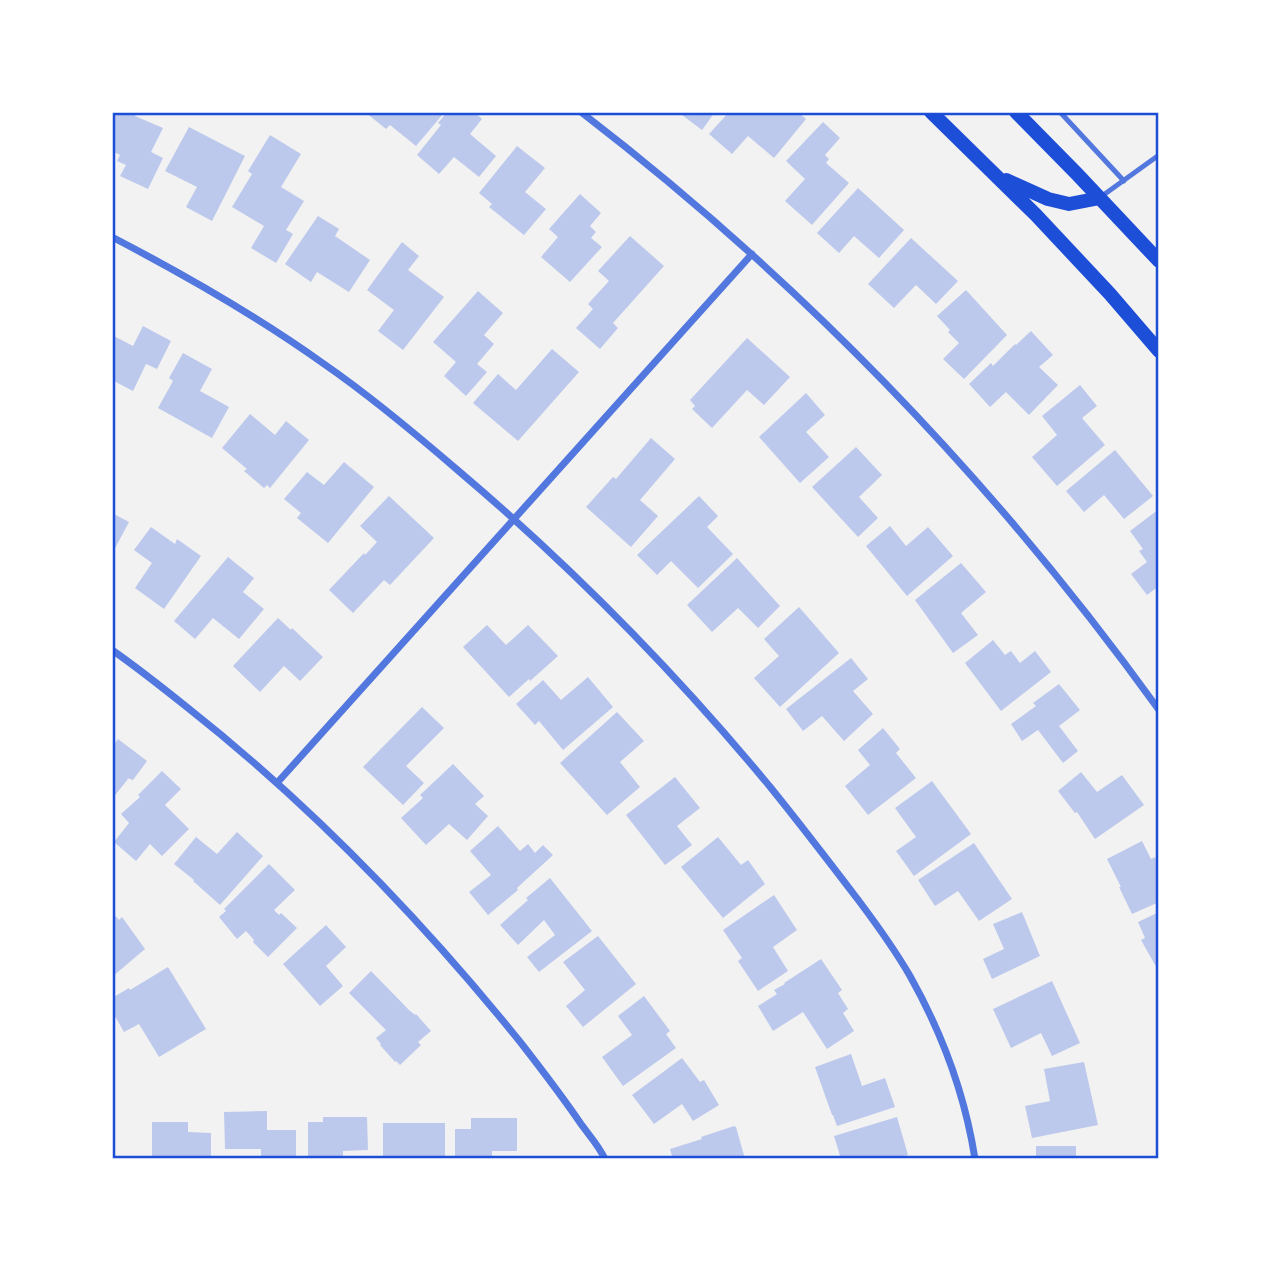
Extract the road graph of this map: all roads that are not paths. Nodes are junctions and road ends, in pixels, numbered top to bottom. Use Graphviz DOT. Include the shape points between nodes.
graph roads {
  1 [pos="581,112"];
  2 [pos="931,112"];
  3 [pos="1016,112"];
  4 [pos="1060,112"];
  5 [pos="1159,155"];
  6 [pos="996,176"];
  7 [pos="1124,181"];
  8 [pos="1100,198"];
  9 [pos="112,237"];
  10 [pos="752,254"];
  11 [pos="1159,261"];
  12 [pos="1159,351"];
  13 [pos="514,519"];
  14 [pos="112,650"];
  15 [pos="1159,710"];
  16 [pos="277,783"];
  17 [pos="605,1159"];
  18 [pos="975,1159"];
  1 -- 10 [label="street"];
  2 -- 6 [label="main road"];
  3 -- 8 [label="main road"];
  4 -- 7 [label="lane"];
  5 -- 7 [label="lane"];
  6 -- 8 [label="main road" via="1069,204"];
  6 -- 12 [label="main road"];
  7 -- 8 [label="lane"];
  8 -- 11 [label="main road"];
  9 -- 13 [label="street" via="234,304 325,364 405,425"];
  10 -- 13 [label="street"];
  10 -- 15 [label="street" via="937,438 1027,539"];
  13 -- 16 [label="street"];
  13 -- 18 [label="street" via="639,639 727,734 884,936 940,1034 956,1078"];
  14 -- 16 [label="street"];
  16 -- 17 [label="street" via="409,912 483,996"];
}
